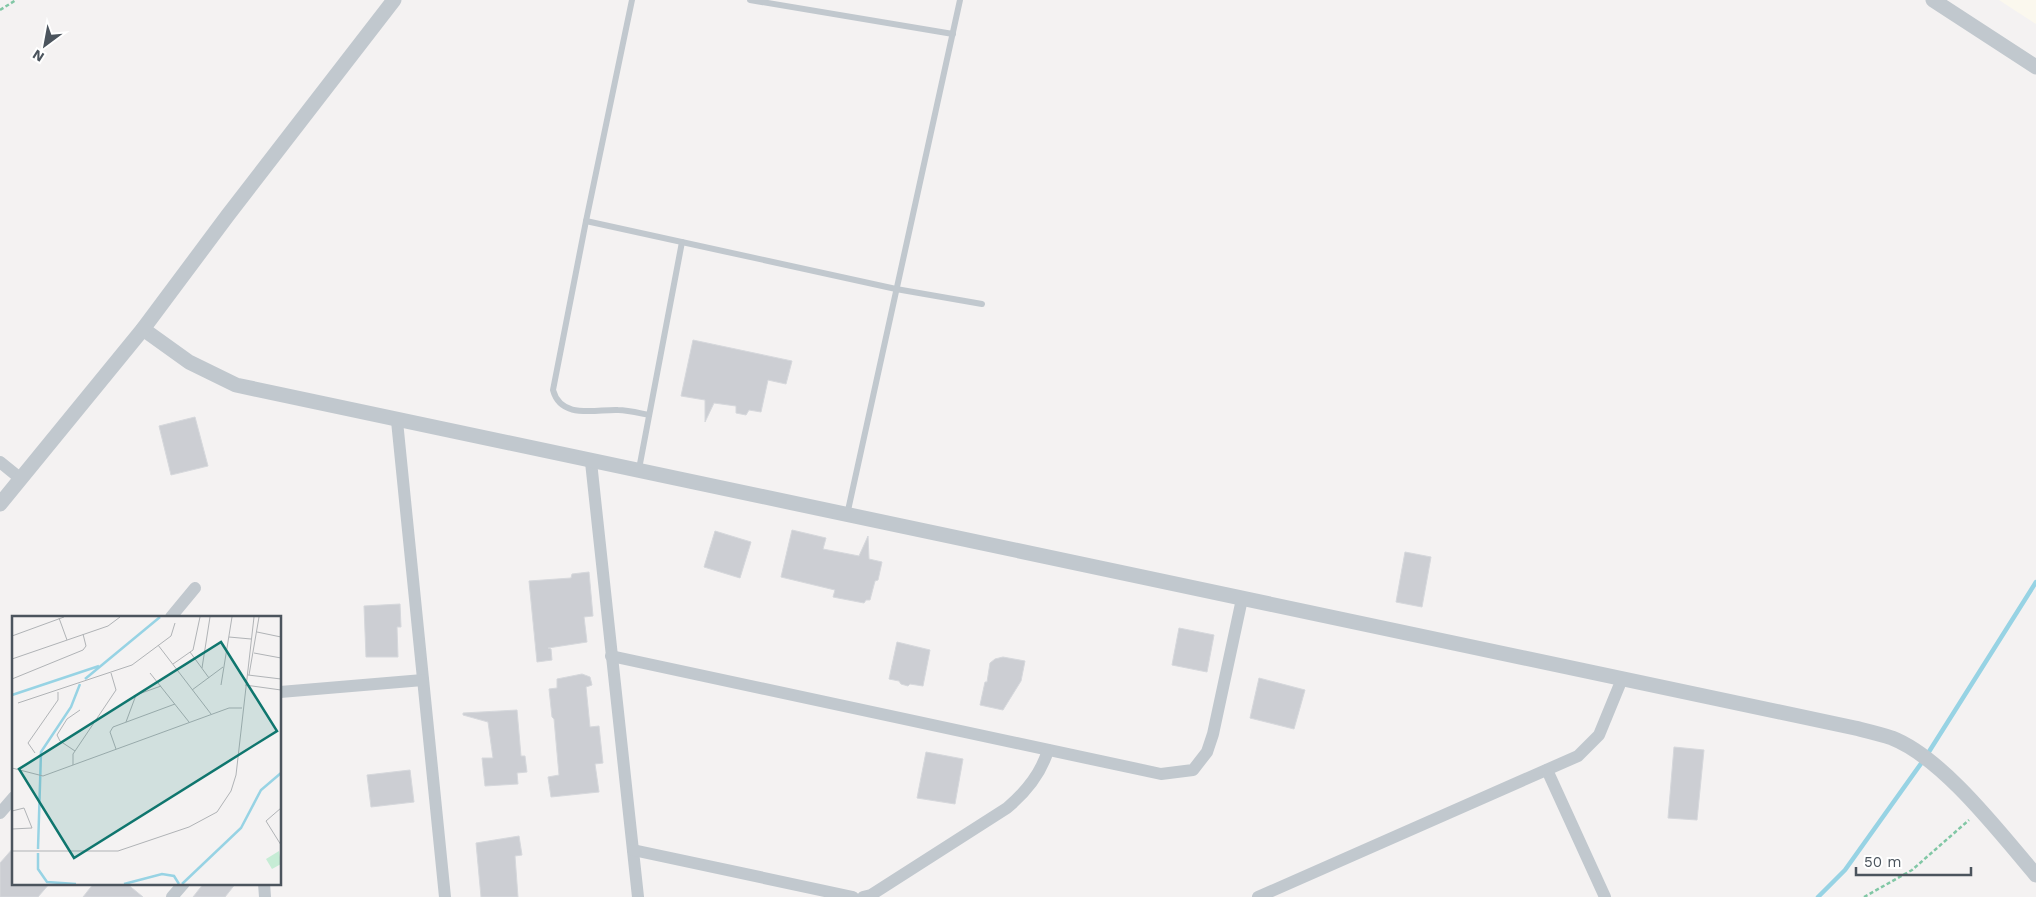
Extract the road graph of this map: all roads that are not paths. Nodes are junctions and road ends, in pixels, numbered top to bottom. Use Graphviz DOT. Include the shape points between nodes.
graph roads {
  1 [pos="394,0"];
  2 [pos="632,0"];
  3 [pos="750,0"];
  4 [pos="960,0"];
  5 [pos="1933,0"];
  6 [pos="953,34"];
  7 [pos="2036,67"];
  8 [pos="586,221"];
  9 [pos="682,242"];
  10 [pos="896,289"];
  11 [pos="982,304"];
  12 [pos="143,329"];
  13 [pos="649,415"];
  14 [pos="397,421"];
  15 [pos="0,462"];
  16 [pos="591,462"];
  17 [pos="638,472"];
  18 [pos="21,479"];
  19 [pos="0,504"];
  20 [pos="846,516"];
  21 [pos="195,588"];
  22 [pos="1242,599"];
  23 [pos="172,616"];
  24 [pos="611,656"];
  25 [pos="1622,679"];
  26 [pos="423,680"];
  27 [pos="281,692"];
  28 [pos="1048,750"];
  29 [pos="1547,770"];
  30 [pos="12,800"];
  31 [pos="0,812"];
  32 [pos="633,850"];
  33 [pos="2036,875"];
  34 [pos="183,884"];
  35 [pos="264,884"];
  36 [pos="172,897"];
  37 [pos="265,897"];
  38 [pos="445,897"];
  39 [pos="638,897"];
  40 [pos="853,897"];
  41 [pos="863,897"];
  42 [pos="1258,897"];
  43 [pos="1605,897"];
  1 -- 12 [label="street"];
  2 -- 8 [label="lane"];
  3 -- 6 [label="lane"];
  4 -- 6 [label="lane"];
  5 -- 7 [label="street"];
  6 -- 10 [label="lane"];
  8 -- 9 [label="lane"];
  8 -- 13 [label="lane" via="554,382 555,397 573,409 594,412 619,410"];
  9 -- 10 [label="lane"];
  9 -- 13 [label="lane"];
  10 -- 11 [label="lane"];
  10 -- 20 [label="lane"];
  12 -- 14 [label="street" via="189,362 236,386"];
  12 -- 18 [label="street"];
  13 -- 17 [label="lane"];
  14 -- 16 [label="street"];
  14 -- 26 [label="street"];
  15 -- 18 [label="street"];
  16 -- 17 [label="street"];
  16 -- 24 [label="street"];
  17 -- 20 [label="street"];
  18 -- 19 [label="street"];
  20 -- 22 [label="street"];
  21 -- 23 [label="street"];
  22 -- 25 [label="street"];
  22 -- 28 [label="street" via="1213,734 1207,752 1193,770 1161,774"];
  24 -- 28 [label="street"];
  24 -- 32 [label="street"];
  25 -- 29 [label="street" via="1599,735 1578,756"];
  25 -- 33 [label="street" via="1892,738 1942,771"];
  26 -- 27 [label="street"];
  26 -- 38 [label="street"];
  28 -- 41 [label="street" via="1043,766 1029,786 1007,808 871,895"];
  29 -- 42 [label="street"];
  29 -- 43 [label="street"];
  30 -- 31 [label="street"];
  32 -- 39 [label="street"];
  32 -- 40 [label="street"];
  34 -- 36 [label="street"];
  35 -- 37 [label="street"];
}
